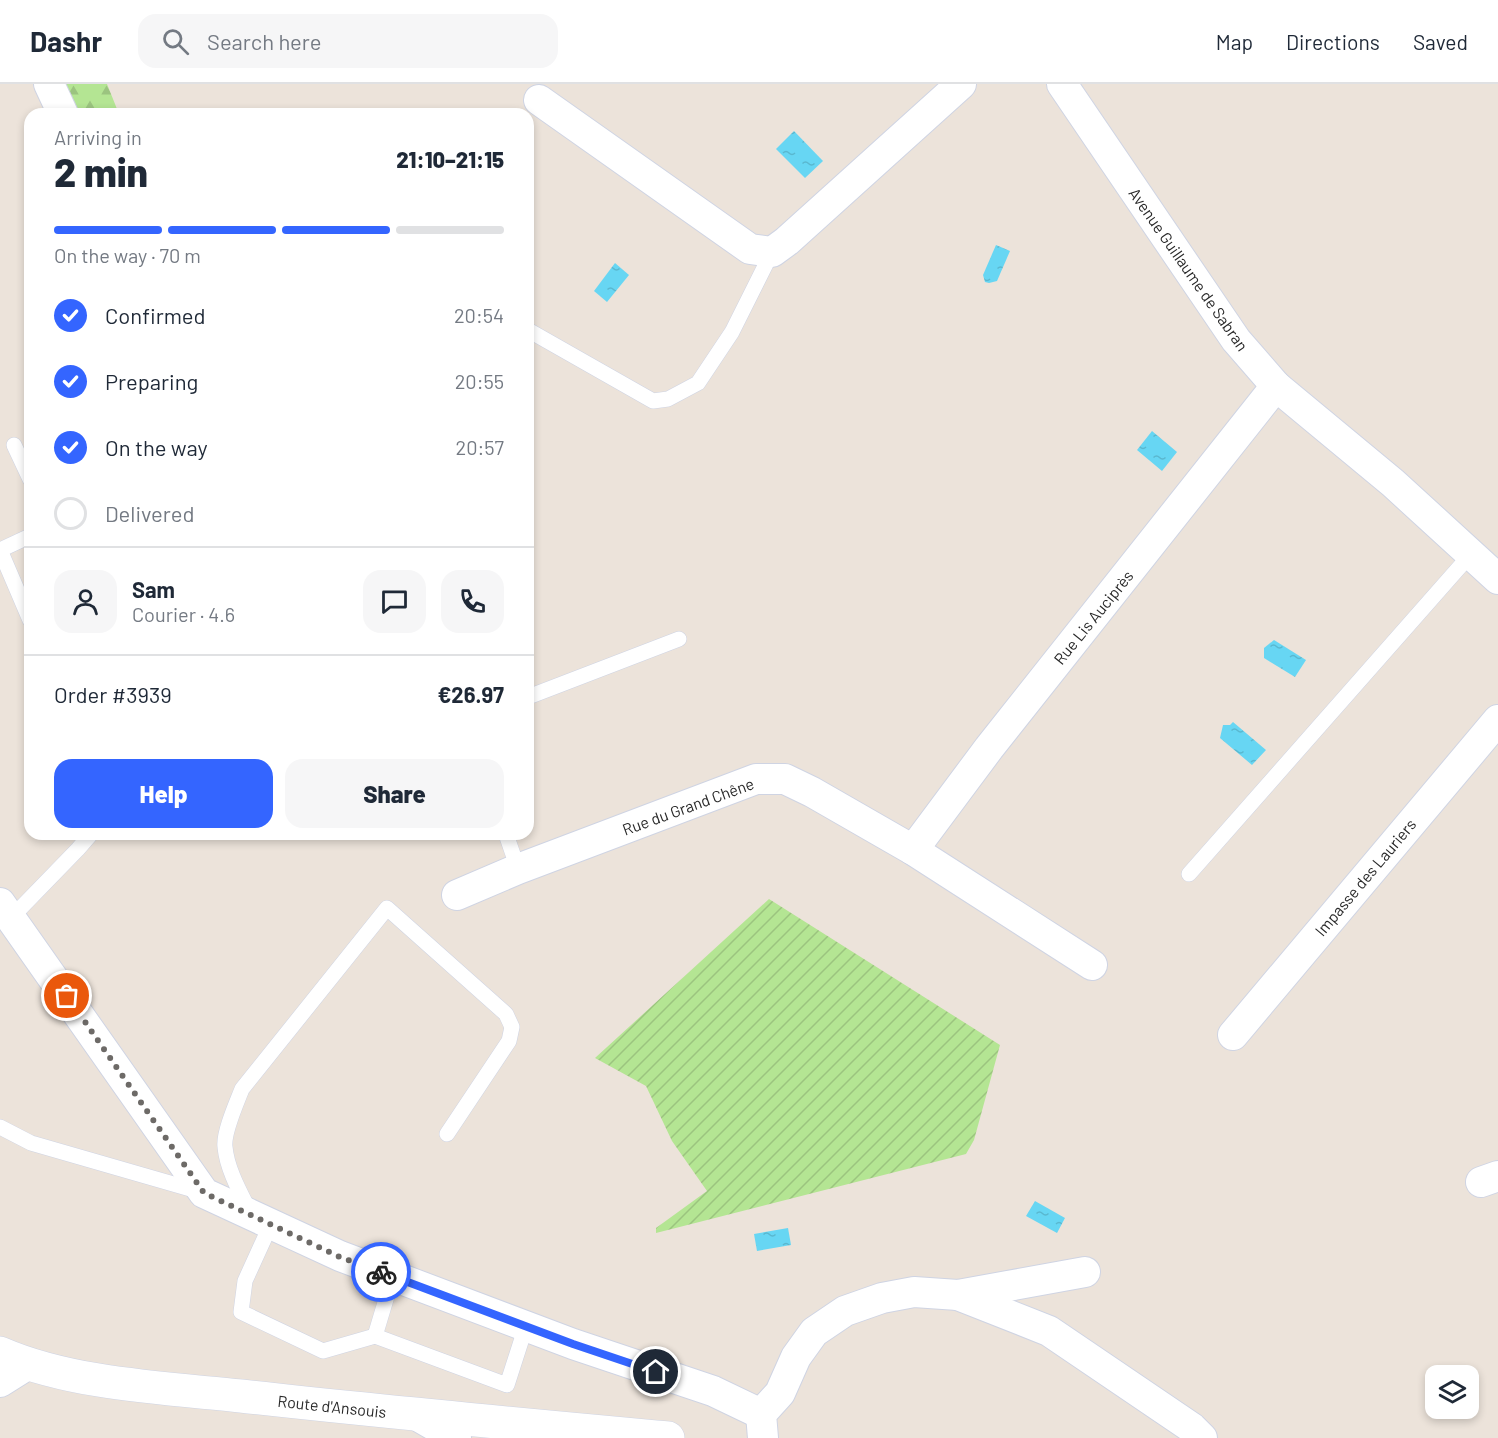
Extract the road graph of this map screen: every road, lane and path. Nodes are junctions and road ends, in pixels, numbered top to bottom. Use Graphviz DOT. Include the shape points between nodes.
graph roads {
  1 [pos="49,84"];
  2 [pos="961,84"];
  3 [pos="1062,84"];
  4 [pos="539,100"];
  5 [pos="60,108"];
  6 [pos="772,252"];
  7 [pos="534,333"];
  8 [pos="1276,386"];
  9 [pos="15,445"];
  10 [pos="24,465"];
  11 [pos="24,539"];
  12 [pos="1471,554"];
  13 [pos="1498,579"];
  14 [pos="24,606"];
  15 [pos="680,639"];
  16 [pos="534,695"];
  17 [pos="1498,720"];
  18 [pos="84,840"];
  19 [pos="508,840"];
  20 [pos="913,850"];
  21 [pos="518,869"];
  22 [pos="1189,874"];
  23 [pos="457,895"];
  24 [pos="6,911"];
  25 [pos="1092,965"];
  26 [pos="1233,1035"];
  27 [pos="0,1127"];
  28 [pos="447,1134"];
  29 [pos="204,1193"];
  30 [pos="261,1219"];
  31 [pos="1085,1272"];
  32 [pos="393,1276"];
  33 [pos="958,1295"];
  34 [pos="526,1326"];
  35 [pos="375,1336"];
  36 [pos="14,1359"];
  37 [pos="0,1382"];
  38 [pos="416,1416"];
  39 [pos="762,1426"];
  40 [pos="456,1438"];
  41 [pos="668,1438"];
  42 [pos="1202,1438"];
  1 -- 5 [label="street"];
  2 -- 6 [label="street"];
  3 -- 8 [label="street, Avenue Guillaume de Sabran" via="1236,340"];
  4 -- 6 [label="street" via="750,249"];
  6 -- 7 [label="lane" via="732,332 698,383 668,399 653,401"];
  8 -- 12 [label="street, Avenue Guillaume de Sabran"];
  8 -- 20 [label="street, Rue Lis Auciprès" via="989,747"];
  9 -- 10 [label="lane"];
  11 -- 14 [label="lane" via="0,550"];
  12 -- 13 [label="street, Avenue Guillaume de Sabran"];
  12 -- 22 [label="lane"];
  15 -- 16 [label="lane"];
  17 -- 26 [label="street, Impasse des Lauriers"];
  18 -- 24 [label="lane"];
  19 -- 21 [label="lane"];
  20 -- 21 [label="street, Rue du Grand Chêne" via="785,779 756,779"];
  20 -- 25 [label="street, Rue du Grand Chêne"];
  21 -- 23 [label="street, Rue du Grand Chêne"];
  24 -- 29 [label="street"];
  27 -- 29 [label="lane" via="32,1143"];
  28 -- 30 [label="lane" via="509,1041 512,1027 506,1014 387,908 242,1089 224,1145 234,1179"];
  29 -- 30 [label="street"];
  30 -- 32 [label="street" via="340,1257"];
  30 -- 35 [label="lane" via="241,1312 323,1351"];
  31 -- 33 [label="street"];
  32 -- 34 [label="street"];
  32 -- 35 [label="lane"];
  33 -- 39 [label="street" via="914,1292 845,1311 814,1332 796,1357"];
  33 -- 42 [label="street" via="1049,1331"];
  34 -- 35 [label="lane" via="507,1386"];
  34 -- 39 [label="street" via="713,1391"];
  36 -- 37 [label="street"];
  36 -- 38 [label="street, Route d'Ansouis" via="75,1376"];
  38 -- 40 [label="street"];
  38 -- 41 [label="street, Route d'Ansouis"];
}
